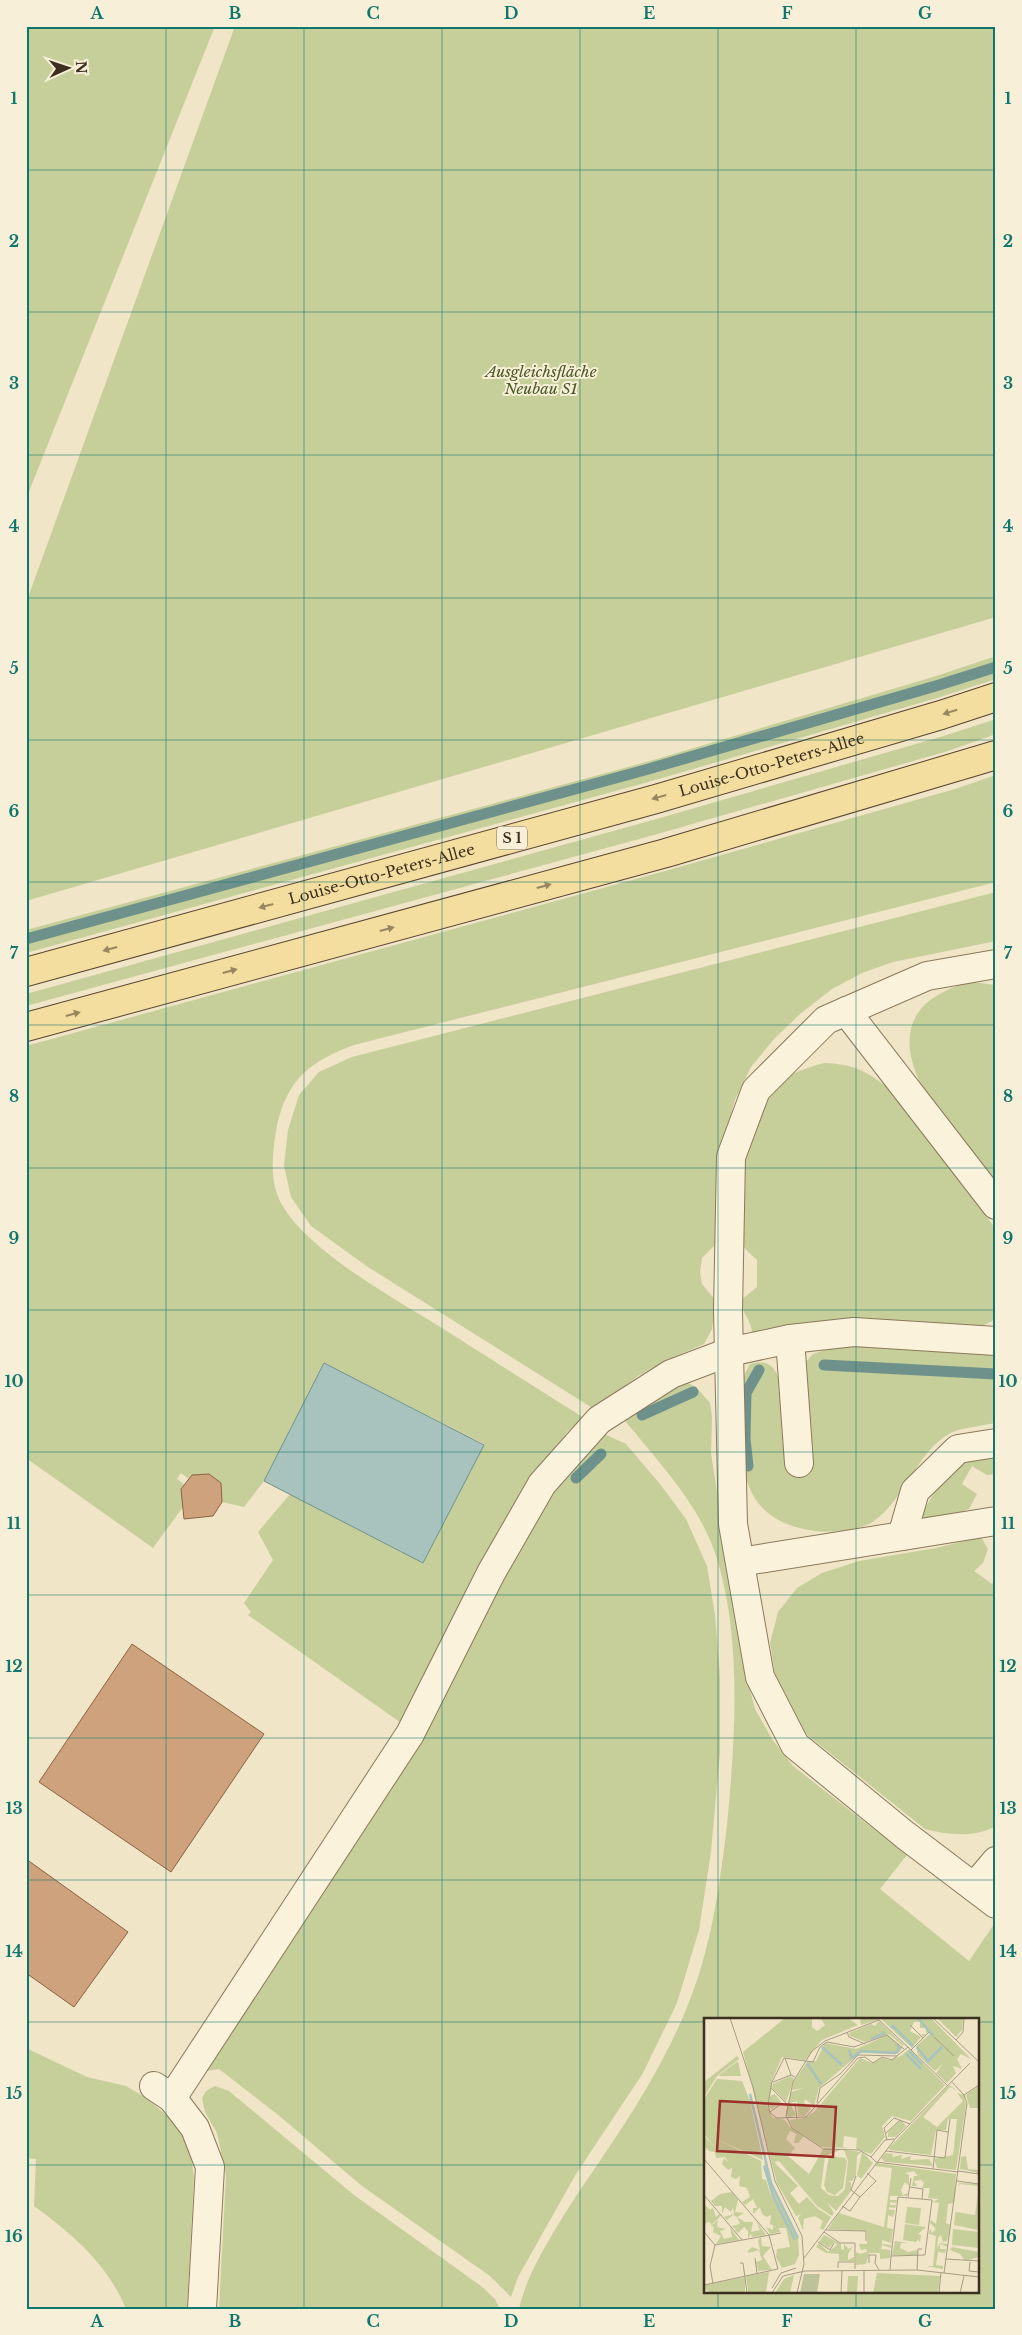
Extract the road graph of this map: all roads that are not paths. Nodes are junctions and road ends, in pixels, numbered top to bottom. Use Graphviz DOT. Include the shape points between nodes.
graph roads {
  1 [pos="996,697"];
  2 [pos="996,755"];
  3 [pos="996,964"];
  4 [pos="26,972"];
  5 [pos="846,1011"];
  6 [pos="26,1026"];
  7 [pos="996,1205"];
  8 [pos="790,1339"];
  9 [pos="996,1340"];
  10 [pos="729,1352"];
  11 [pos="996,1443"];
  12 [pos="799,1463"];
  13 [pos="996,1521"];
  14 [pos="902,1536"];
  15 [pos="740,1562"];
  16 [pos="996,1861"];
  17 [pos="974,1886"];
  18 [pos="996,1904"];
  19 [pos="202,2309"];
  1 -- 4 [label="main road, Louise-Otto-Peters-Allee / S 1, one-way" via="656,798"];
  6 -- 2 [label="main road, one-way" via="666,853"];
  3 -- 5 [label="lane" via="927,976"];
  5 -- 7 [label="lane"];
  5 -- 10 [label="lane" via="826,1020 756,1090 732,1157"];
  8 -- 9 [label="lane" via="854,1332"];
  8 -- 10 [label="lane"];
  8 -- 12 [label="lane"];
  10 -- 15 [label="lane" via="734,1524"];
  10 -- 19 [label="lane" via="671,1374 598,1420 542,1484 491,1574 410,1734 163,2092 195,2128 210,2167"];
  11 -- 14 [label="lane" via="958,1449 916,1491"];
  13 -- 14 [label="lane"];
  14 -- 15 [label="lane"];
  15 -- 17 [label="lane" via="760,1677 795,1746 904,1835"];
  16 -- 17 [label="lane"];
  17 -- 18 [label="lane"];
}
